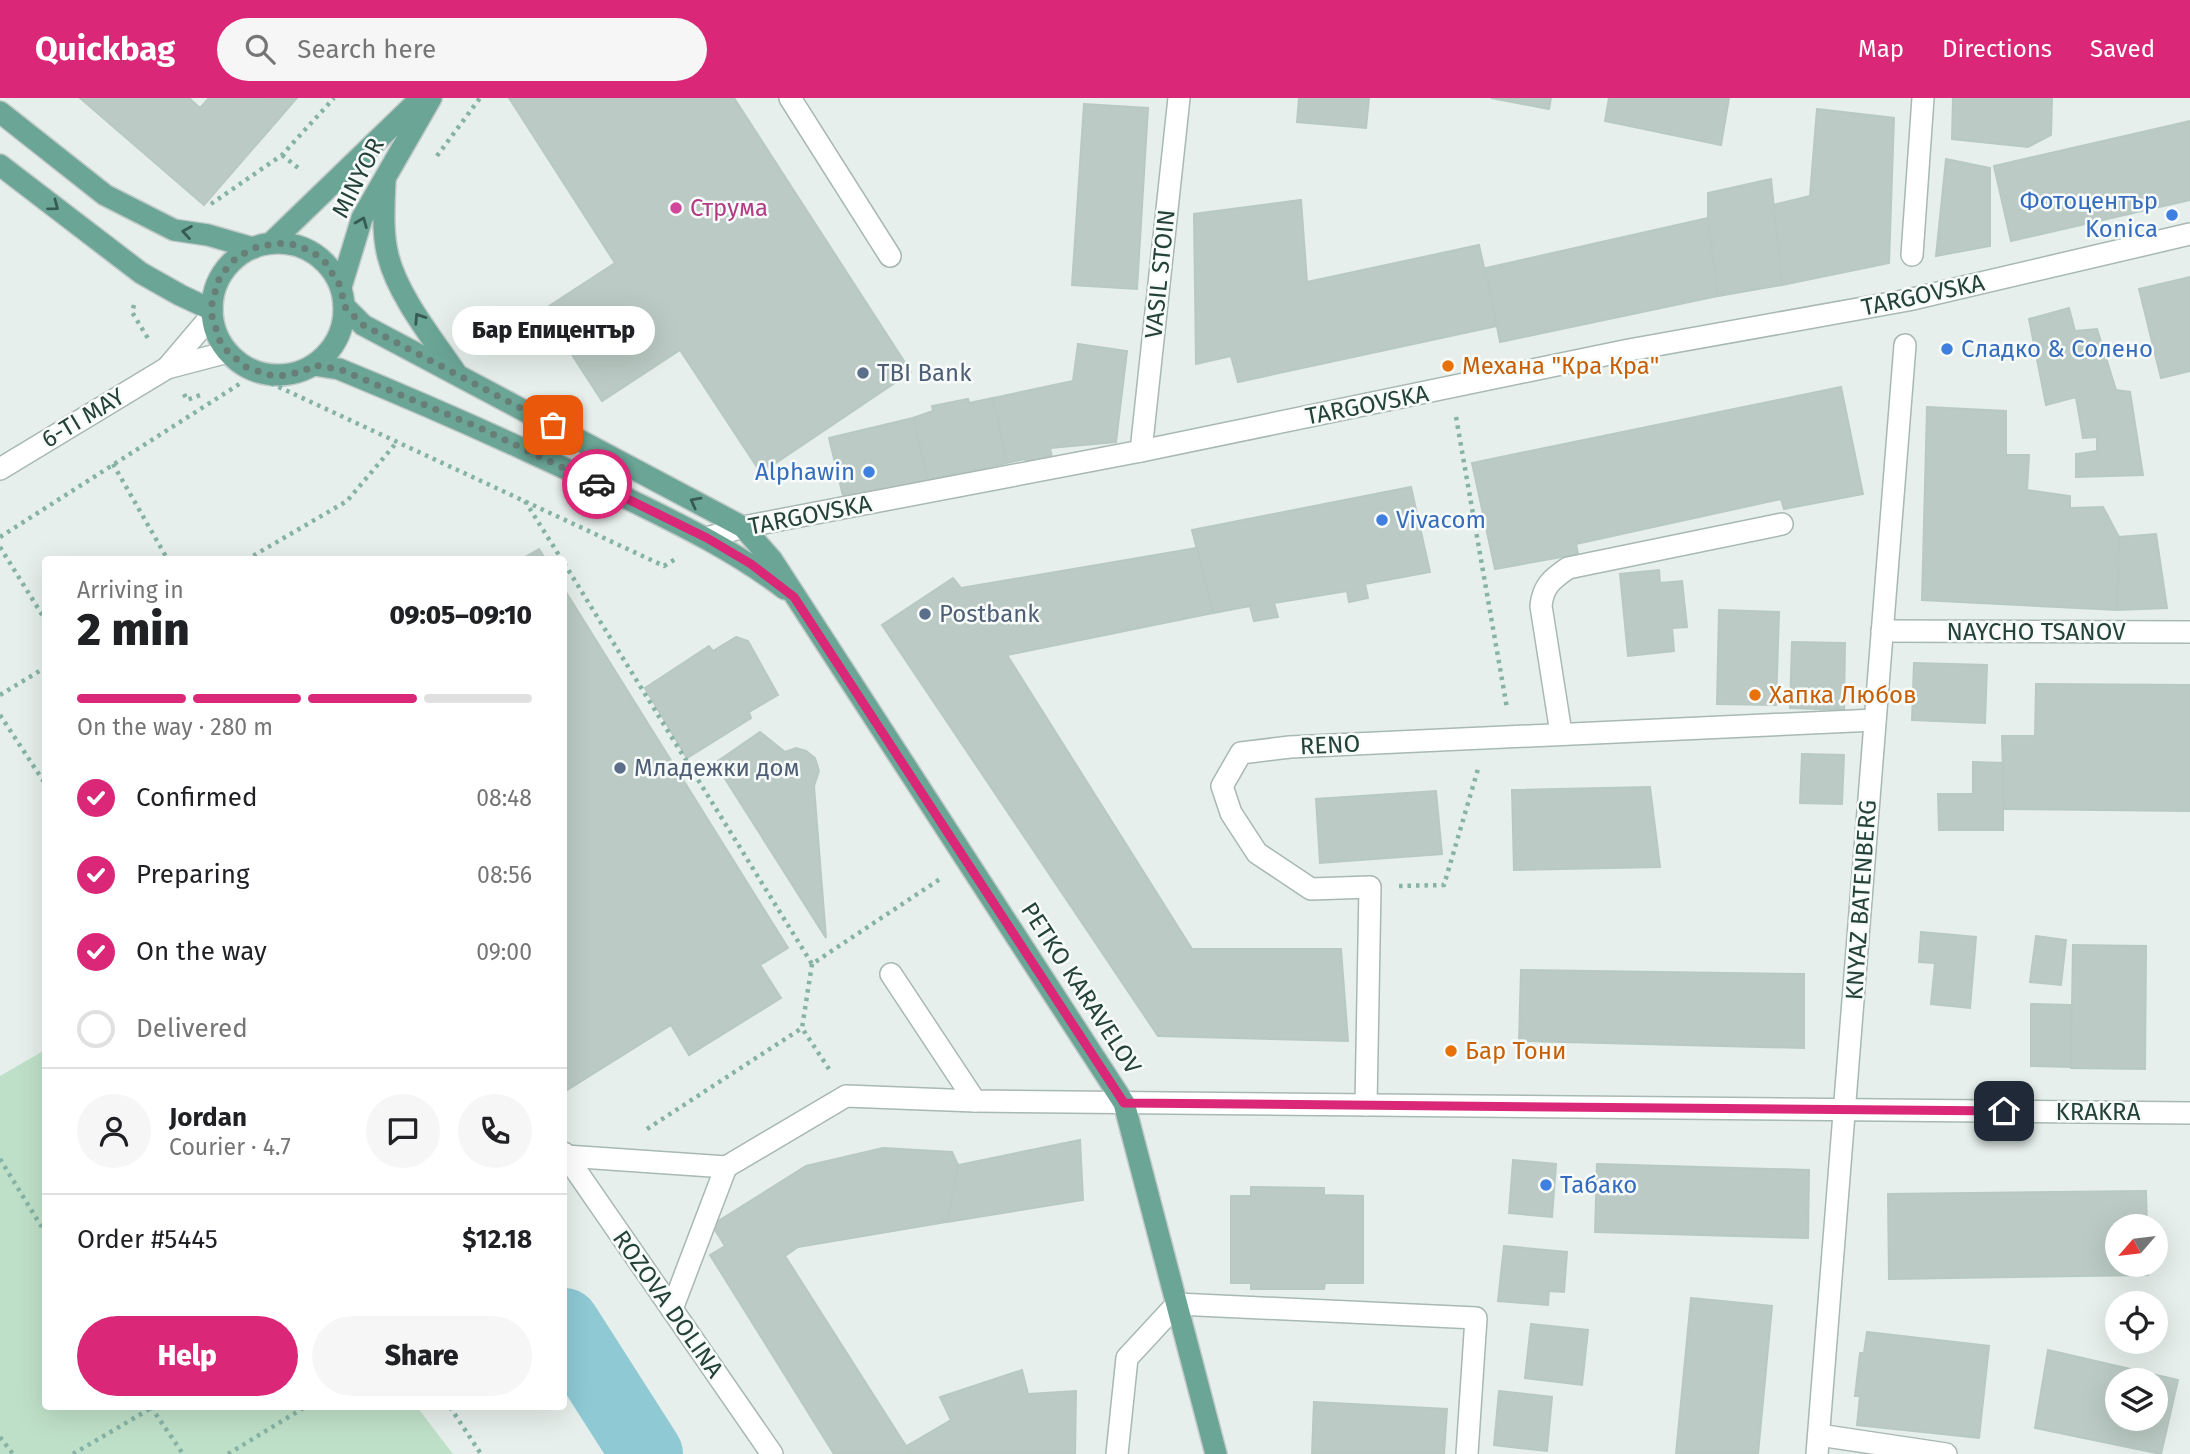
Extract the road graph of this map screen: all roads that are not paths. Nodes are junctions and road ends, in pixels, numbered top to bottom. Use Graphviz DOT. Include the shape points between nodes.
graph roads {
  1 [pos="421,98"];
  2 [pos="431,98"];
  3 [pos="790,98"];
  4 [pos="1179,98"];
  5 [pos="1923,98"];
  6 [pos="0,112"];
  7 [pos="0,165"];
  8 [pos="385,180"];
  9 [pos="2190,234"];
  10 [pos="262,245"];
  11 [pos="890,256"];
  12 [pos="1912,256"];
  13 [pos="343,297"];
  14 [pos="212,313"];
  15 [pos="1905,345"];
  16 [pos="228,352"];
  17 [pos="314,365"];
  18 [pos="167,368"];
  19 [pos="457,374"];
  20 [pos="1141,451"];
  21 [pos="0,469"];
  22 [pos="1782,524"];
  23 [pos="743,527"];
  24 [pos="707,538"];
  25 [pos="794,597"];
  26 [pos="1882,631"];
  27 [pos="2190,632"];
  28 [pos="1875,720"];
  29 [pos="1561,733"];
  30 [pos="891,974"];
  31 [pos="975,1101"];
  32 [pos="1124,1103"];
  33 [pos="1366,1105"];
  34 [pos="1844,1110"];
  35 [pos="2190,1113"];
  36 [pos="567,1155"];
  37 [pos="567,1158"];
  38 [pos="726,1167"];
  39 [pos="1177,1304"];
  40 [pos="672,1309"];
  41 [pos="1818,1444"];
  42 [pos="772,1454"];
  43 [pos="1116,1454"];
  44 [pos="1216,1454"];
  45 [pos="1467,1454"];
  46 [pos="1946,1454"];
  1 -- 10 [label="main road, MINYOR"];
  2 -- 8 [label="main road, MINYOR"];
  3 -- 11 [label="street"];
  4 -- 20 [label="street, VASIL STOIN"];
  5 -- 12 [label="street"];
  10 -- 6 [label="main road, one-way" via="174,230 105,195"];
  7 -- 14 [label="main road, one-way" via="141,273"];
  13 -- 8 [label="main road, MINYOR, one-way" via="362,218"];
  19 -- 8 [label="main road, one-way" via="415,311 388,257"];
  9 -- 20 [label="street, TARGOVSKA" via="1908,300 1629,350"];
  10 -- 13 [label="main road" via="300,246 314,253 325,262"];
  10 -- 14 [label="main road" via="237,257 220,276"];
  13 -- 17 [label="main road" via="340,334"];
  13 -- 19 [label="main road, PETKO KARAVELOV" via="363,325"];
  14 -- 16 [label="main road"];
  14 -- 18 [label="street, 6-TI MAY"];
  15 -- 26 [label="street, KNYAZ BATENBERG"];
  16 -- 17 [label="main road" via="246,367 269,375 292,374"];
  16 -- 18 [label="street, 6-TI MAY"];
  17 -- 24 [label="main road, PETKO KARAVELOV" via="339,369 480,428"];
  18 -- 21 [label="street, 6-TI MAY"];
  23 -- 19 [label="main road, PETKO KARAVELOV, one-way"];
  20 -- 23 [label="street, TARGOVSKA"];
  22 -- 29 [label="street" via="1568,568 1551,580 1542,592 1541,606"];
  23 -- 24 [label="street, TARGOVSKA"];
  23 -- 25 [label="main road, PETKO KARAVELOV" via="772,560"];
  24 -- 25 [label="main road, PETKO KARAVELOV"];
  25 -- 32 [label="main road, PETKO KARAVELOV"];
  26 -- 27 [label="street, NAYCHO TSANOV"];
  26 -- 28 [label="street, KNYAZ BATENBERG"];
  28 -- 29 [label="street, RENO"];
  28 -- 34 [label="street, KNYAZ BATENBERG"];
  29 -- 33 [label="street, RENO" via="1241,753 1222,786 1231,813 1257,853 1311,889 1370,887"];
  30 -- 31 [label="street"];
  31 -- 32 [label="street, KRAKRA"];
  31 -- 38 [label="street, KRAKRA" via="846,1096"];
  32 -- 33 [label="street, KRAKRA"];
  32 -- 39 [label="main road, PETKO KARAVELOV"];
  33 -- 34 [label="street, KRAKRA"];
  34 -- 35 [label="street, KRAKRA"];
  34 -- 41 [label="street, KNYAZ BATENBERG"];
  36 -- 38 [label="street"];
  37 -- 40 [label="street, ROZOVA DOLINA"];
  38 -- 40 [label="street"];
  39 -- 43 [label="street" via="1127,1358"];
  39 -- 44 [label="main road, PETKO KARAVELOV"];
  39 -- 45 [label="street" via="1476,1318"];
  40 -- 42 [label="street, ROZOVA DOLINA"];
  41 -- 46 [label="street"];
}
